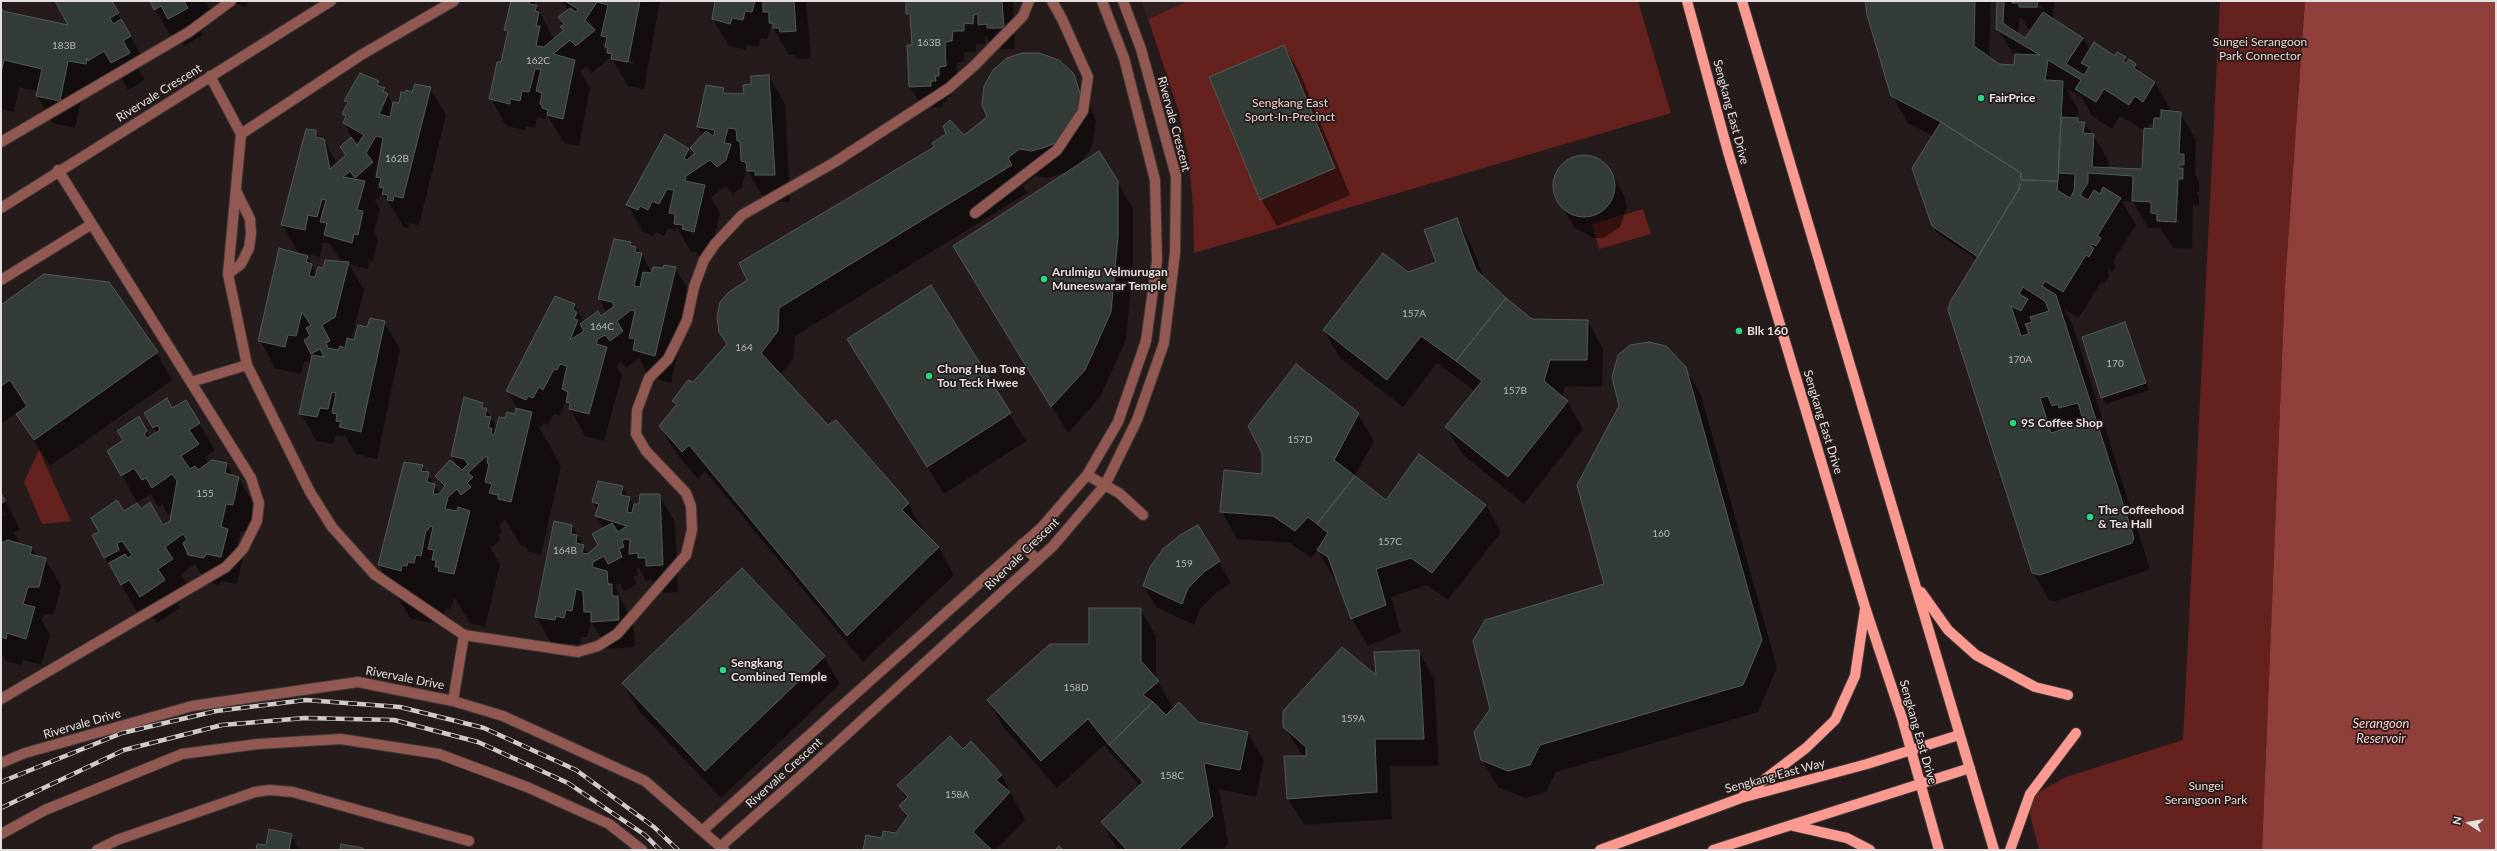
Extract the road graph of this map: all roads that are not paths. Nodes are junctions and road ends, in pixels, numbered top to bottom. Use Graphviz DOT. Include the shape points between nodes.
graph roads {
  1 [pos="231,1"];
  2 [pos="331,1"];
  3 [pos="454,1"];
  4 [pos="1029,1"];
  5 [pos="1052,1"];
  6 [pos="1102,1"];
  7 [pos="1123,1"];
  8 [pos="1687,1"];
  9 [pos="1742,1"];
  10 [pos="210,76"];
  11 [pos="241,134"];
  12 [pos="1,142"];
  13 [pos="58,170"];
  14 [pos="236,191"];
  15 [pos="1,208"];
  16 [pos="974,213"];
  17 [pos="92,224"];
  18 [pos="228,274"];
  19 [pos="1,280"];
  20 [pos="247,365"];
  21 [pos="1136,371"];
  22 [pos="1152,378"];
  23 [pos="191,382"];
  24 [pos="1087,475"];
  25 [pos="1106,485"];
  26 [pos="1143,515"];
  27 [pos="1022,544"];
  28 [pos="1037,560"];
  29 [pos="1915,584"];
  30 [pos="1865,607"];
  31 [pos="464,635"];
  32 [pos="2068,695"];
  33 [pos="1,699"];
  34 [pos="453,701"];
  35 [pos="2076,733"];
  36 [pos="1959,735"];
  37 [pos="1911,750"];
  38 [pos="1,763"];
  39 [pos="1970,768"];
  40 [pos="1920,784"];
  41 [pos="1741,798"];
  42 [pos="1791,825"];
  43 [pos="702,831"];
  44 [pos="1,834"];
  45 [pos="469,841"];
  46 [pos="722,848"];
  47 [pos="98,850"];
  48 [pos="642,850"];
  49 [pos="1600,850"];
  50 [pos="1712,850"];
  51 [pos="1870,850"];
  52 [pos="1939,850"];
  53 [pos="1994,850"];
  54 [pos="2010,850"];
  1 -- 12 [label="street" via="189,32"];
  2 -- 10 [label="street, Rivervale Crescent"];
  3 -- 11 [label="street" via="361,55"];
  4 -- 31 [label="street" via="1023,16 949,88 835,162 742,215 704,260 694,287 687,320 668,359 649,378 637,410 636,434 646,451 686,494 691,506 692,530 686,555 622,628 598,646 578,652"];
  5 -- 16 [label="street" via="1088,77 1083,111 1057,150"];
  6 -- 21 [label="street, Rivervale Crescent" via="1124,58 1155,180 1157,261 1146,342"];
  7 -- 22 [label="street, Rivervale Crescent" via="1141,49 1176,176 1175,253 1164,343"];
  8 -- 30 [label="main road, Sengkang East Drive" via="1728,152"];
  9 -- 29 [label="main road"];
  10 -- 11 [label="street"];
  10 -- 13 [label="street, Rivervale Crescent"];
  11 -- 14 [label="street"];
  13 -- 15 [label="street, Rivervale Crescent"];
  13 -- 17 [label="street"];
  14 -- 18 [label="street"];
  14 -- 18 [label="street" via="250,219 251,234 249,248 241,264"];
  17 -- 19 [label="street"];
  17 -- 23 [label="street"];
  18 -- 20 [label="street"];
  20 -- 23 [label="street"];
  20 -- 31 [label="street" via="310,492 332,527 374,574"];
  21 -- 22 [label="street"];
  21 -- 24 [label="street, Rivervale Crescent" via="1118,422"];
  22 -- 25 [label="street, Rivervale Crescent" via="1137,420"];
  23 -- 33 [label="street" via="251,478 259,503 257,521 243,549 226,567"];
  24 -- 25 [label="street"];
  24 -- 27 [label="street, Rivervale Crescent" via="1042,527"];
  25 -- 26 [label="street"];
  25 -- 28 [label="street, Rivervale Crescent" via="1053,546"];
  27 -- 28 [label="street"];
  27 -- 43 [label="street, Rivervale Crescent"];
  28 -- 46 [label="street, Rivervale Crescent"];
  29 -- 32 [label="main road" via="1948,630 1976,655 2035,687"];
  29 -- 36 [label="main road"];
  30 -- 37 [label="main road, Sengkang East Drive"];
  30 -- 41 [label="main road" via="1855,676 1835,720 1806,748"];
  31 -- 34 [label="street"];
  34 -- 38 [label="street, Rivervale Drive" via="358,682 192,706 25,753"];
  34 -- 43 [label="street, Rivervale Drive" via="503,716 644,781"];
  35 -- 54 [label="main road" via="2030,794"];
  36 -- 37 [label="main road, Sengkang East Way"];
  36 -- 39 [label="main road"];
  37 -- 40 [label="main road, Sengkang East Drive"];
  37 -- 41 [label="main road, Sengkang East Way" via="1802,783"];
  39 -- 40 [label="main road"];
  39 -- 53 [label="main road"];
  40 -- 42 [label="main road"];
  40 -- 52 [label="main road, Sengkang East Drive"];
  41 -- 49 [label="main road, Sengkang East Way"];
  42 -- 50 [label="main road"];
  42 -- 51 [label="main road" via="1847,838"];
  43 -- 46 [label="street, Rivervale Drive"];
  44 -- 48 [label="street" via="45,810 182,754 258,744 341,739 439,754 527,787 609,824"];
  45 -- 47 [label="street" via="293,792 270,790 255,792 132,835"];
}
